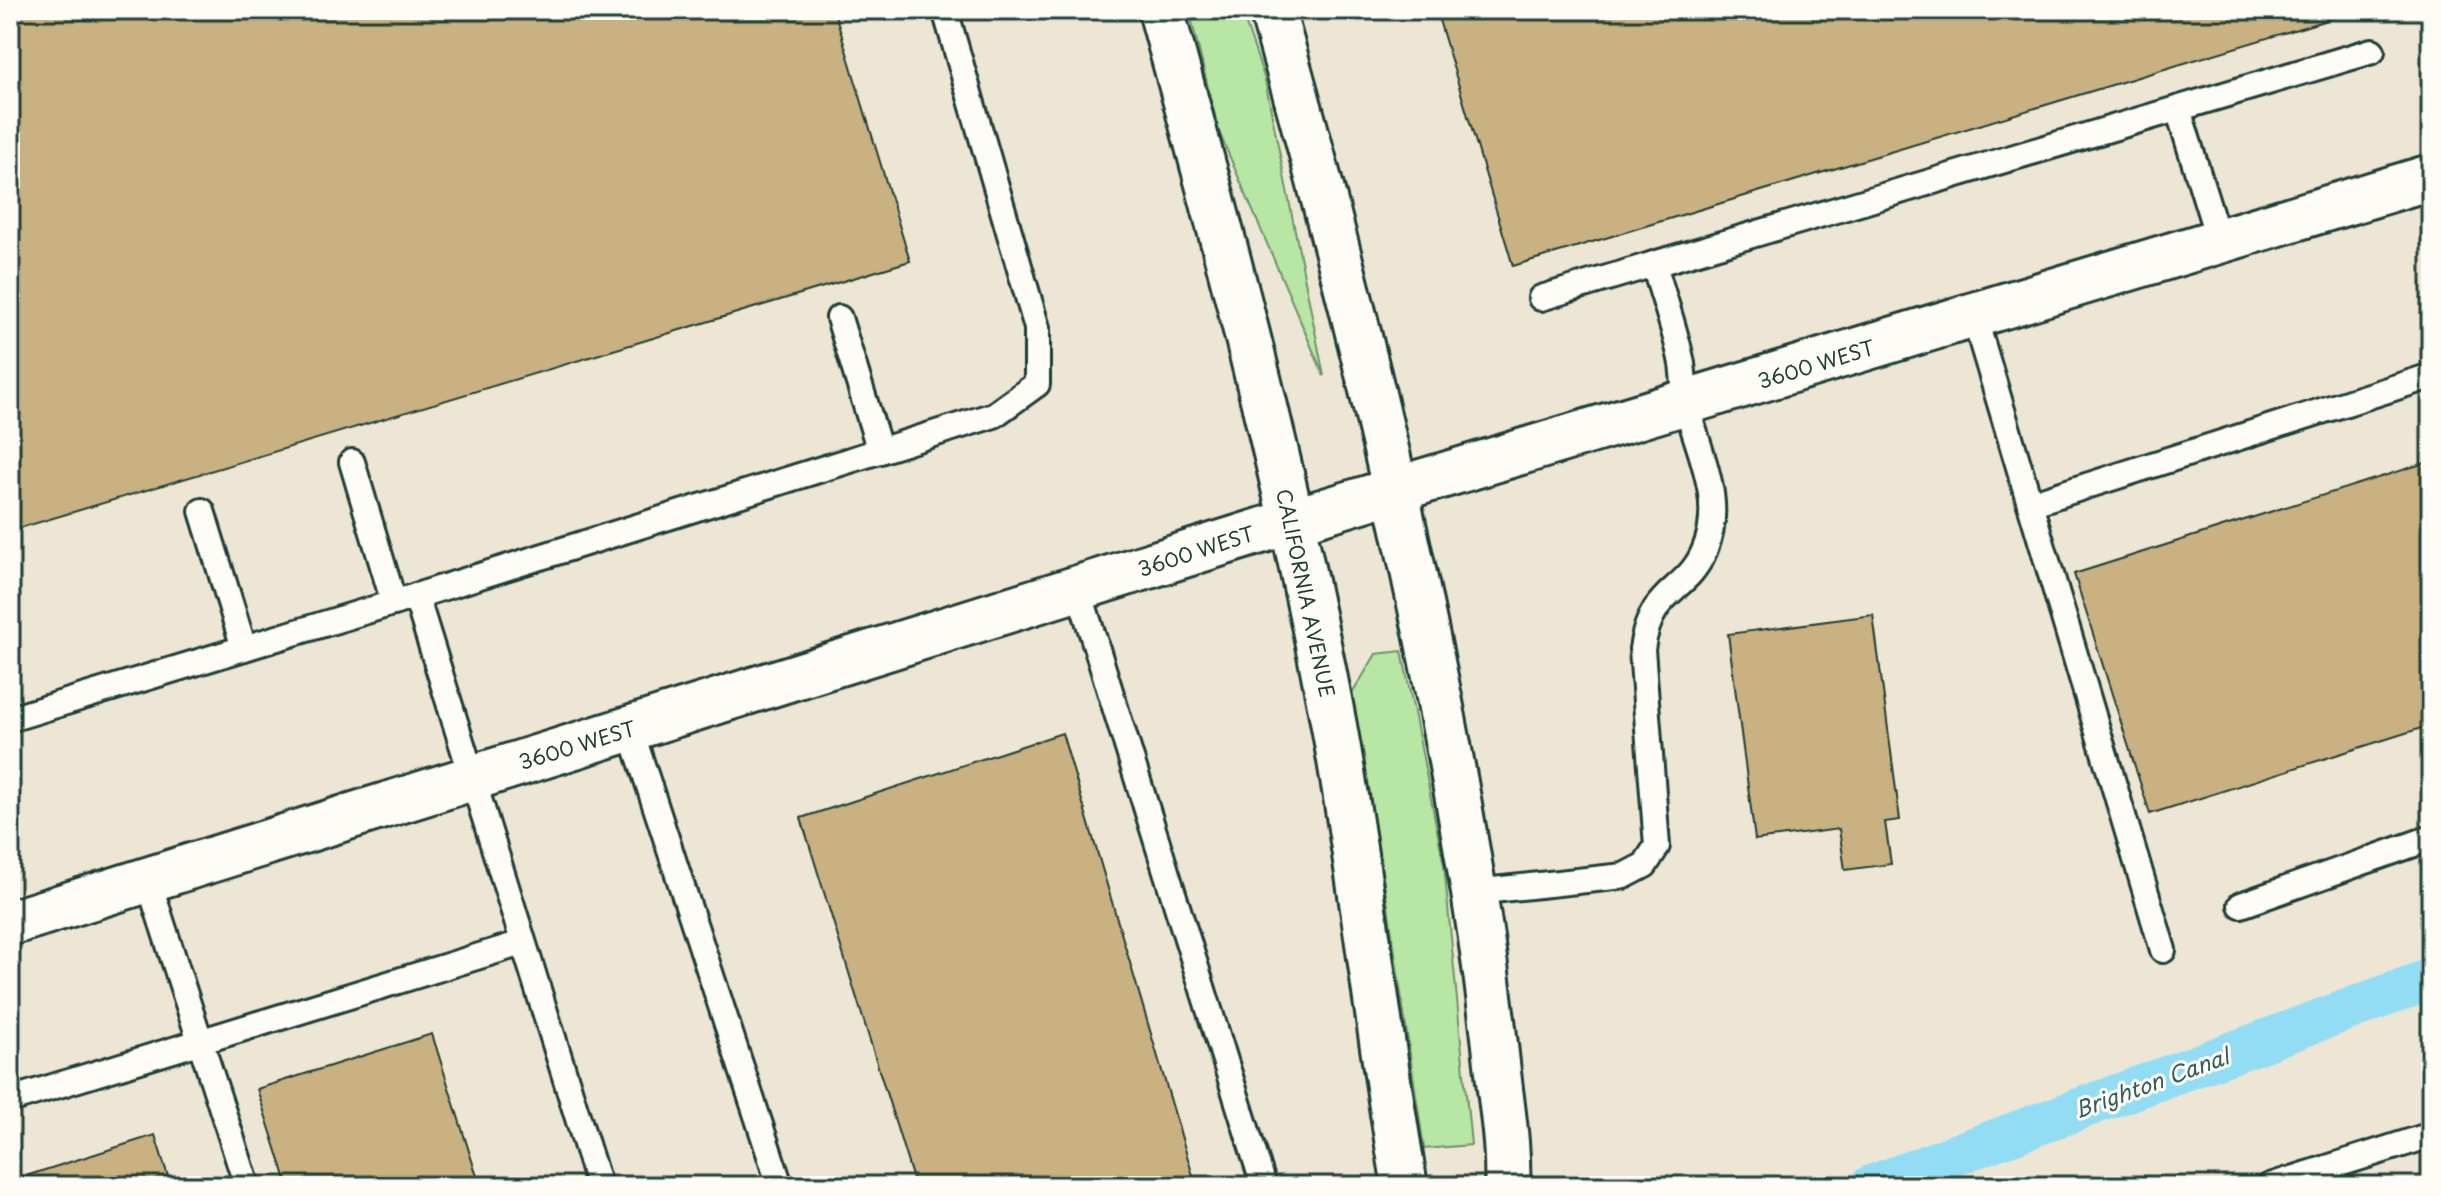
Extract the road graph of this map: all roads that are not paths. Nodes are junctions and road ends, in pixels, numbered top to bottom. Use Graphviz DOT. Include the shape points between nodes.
graph roads {
  1 [pos="945,10"];
  2 [pos="1161,10"];
  3 [pos="1272,10"];
  4 [pos="2372,51"];
  5 [pos="2178,109"];
  6 [pos="2431,177"];
  7 [pos="2219,241"];
  8 [pos="1654,264"];
  9 [pos="1541,298"];
  10 [pos="1974,316"];
  11 [pos="839,318"];
  12 [pos="2431,376"];
  13 [pos="1686,403"];
  14 [pos="880,451"];
  15 [pos="352,462"];
  16 [pos="1397,490"];
  17 [pos="2030,504"];
  18 [pos="202,511"];
  19 [pos="1292,521"];
  20 [pos="1078,588"];
  21 [pos="405,599"];
  22 [pos="244,648"];
  23 [pos="10,719"];
  24 [pos="630,728"];
  25 [pos="471,778"];
  26 [pos="2431,838"];
  27 [pos="148,880"];
  28 [pos="1474,892"];
  29 [pos="2241,905"];
  30 [pos="10,923"];
  31 [pos="522,943"];
  32 [pos="2163,950"];
  33 [pos="200,1039"];
  34 [pos="10,1100"];
  35 [pos="2431,1135"];
  36 [pos="247,1186"];
  37 [pos="599,1186"];
  38 [pos="780,1186"];
  39 [pos="1264,1186"];
  40 [pos="1405,1186"];
  41 [pos="1507,1186"];
  42 [pos="2270,1186"];
  1 -- 14 [label="lane" via="1037,328 1037,384 994,415"];
  2 -- 19 [label="street, CALIFORNIA AVENUE" via="1235,280"];
  3 -- 16 [label="street"];
  4 -- 5 [label="lane"];
  5 -- 7 [label="lane"];
  5 -- 8 [label="lane"];
  6 -- 7 [label="street, 3600 WEST"];
  7 -- 10 [label="street, 3600 WEST"];
  8 -- 9 [label="lane"];
  8 -- 13 [label="lane" via="1681,363"];
  10 -- 13 [label="street, 3600 WEST"];
  10 -- 17 [label="lane"];
  11 -- 14 [label="lane"];
  12 -- 17 [label="lane"];
  13 -- 16 [label="street, 3600 WEST"];
  13 -- 28 [label="lane" via="1712,494 1712,526 1694,568 1660,599 1646,622 1642,649 1657,846 1645,865 1624,876"];
  14 -- 21 [label="lane"];
  15 -- 21 [label="lane"];
  16 -- 19 [label="street, 3600 WEST"];
  16 -- 28 [label="street"];
  17 -- 32 [label="lane"];
  18 -- 22 [label="lane"];
  19 -- 20 [label="street, 3600 WEST"];
  19 -- 40 [label="street, CALIFORNIA AVENUE" via="1334,728"];
  20 -- 24 [label="street, 3600 WEST"];
  20 -- 39 [label="lane"];
  21 -- 22 [label="lane"];
  21 -- 25 [label="lane"];
  22 -- 23 [label="lane"];
  24 -- 25 [label="street, 3600 WEST"];
  24 -- 38 [label="lane"];
  25 -- 27 [label="street, 3600 WEST"];
  25 -- 31 [label="lane"];
  26 -- 29 [label="lane"];
  27 -- 30 [label="street, 3600 WEST"];
  27 -- 33 [label="lane"];
  28 -- 41 [label="street" via="1501,1095"];
  31 -- 33 [label="lane"];
  31 -- 37 [label="lane"];
  33 -- 34 [label="lane"];
  33 -- 36 [label="lane"];
  35 -- 42 [label="lane"];
}
